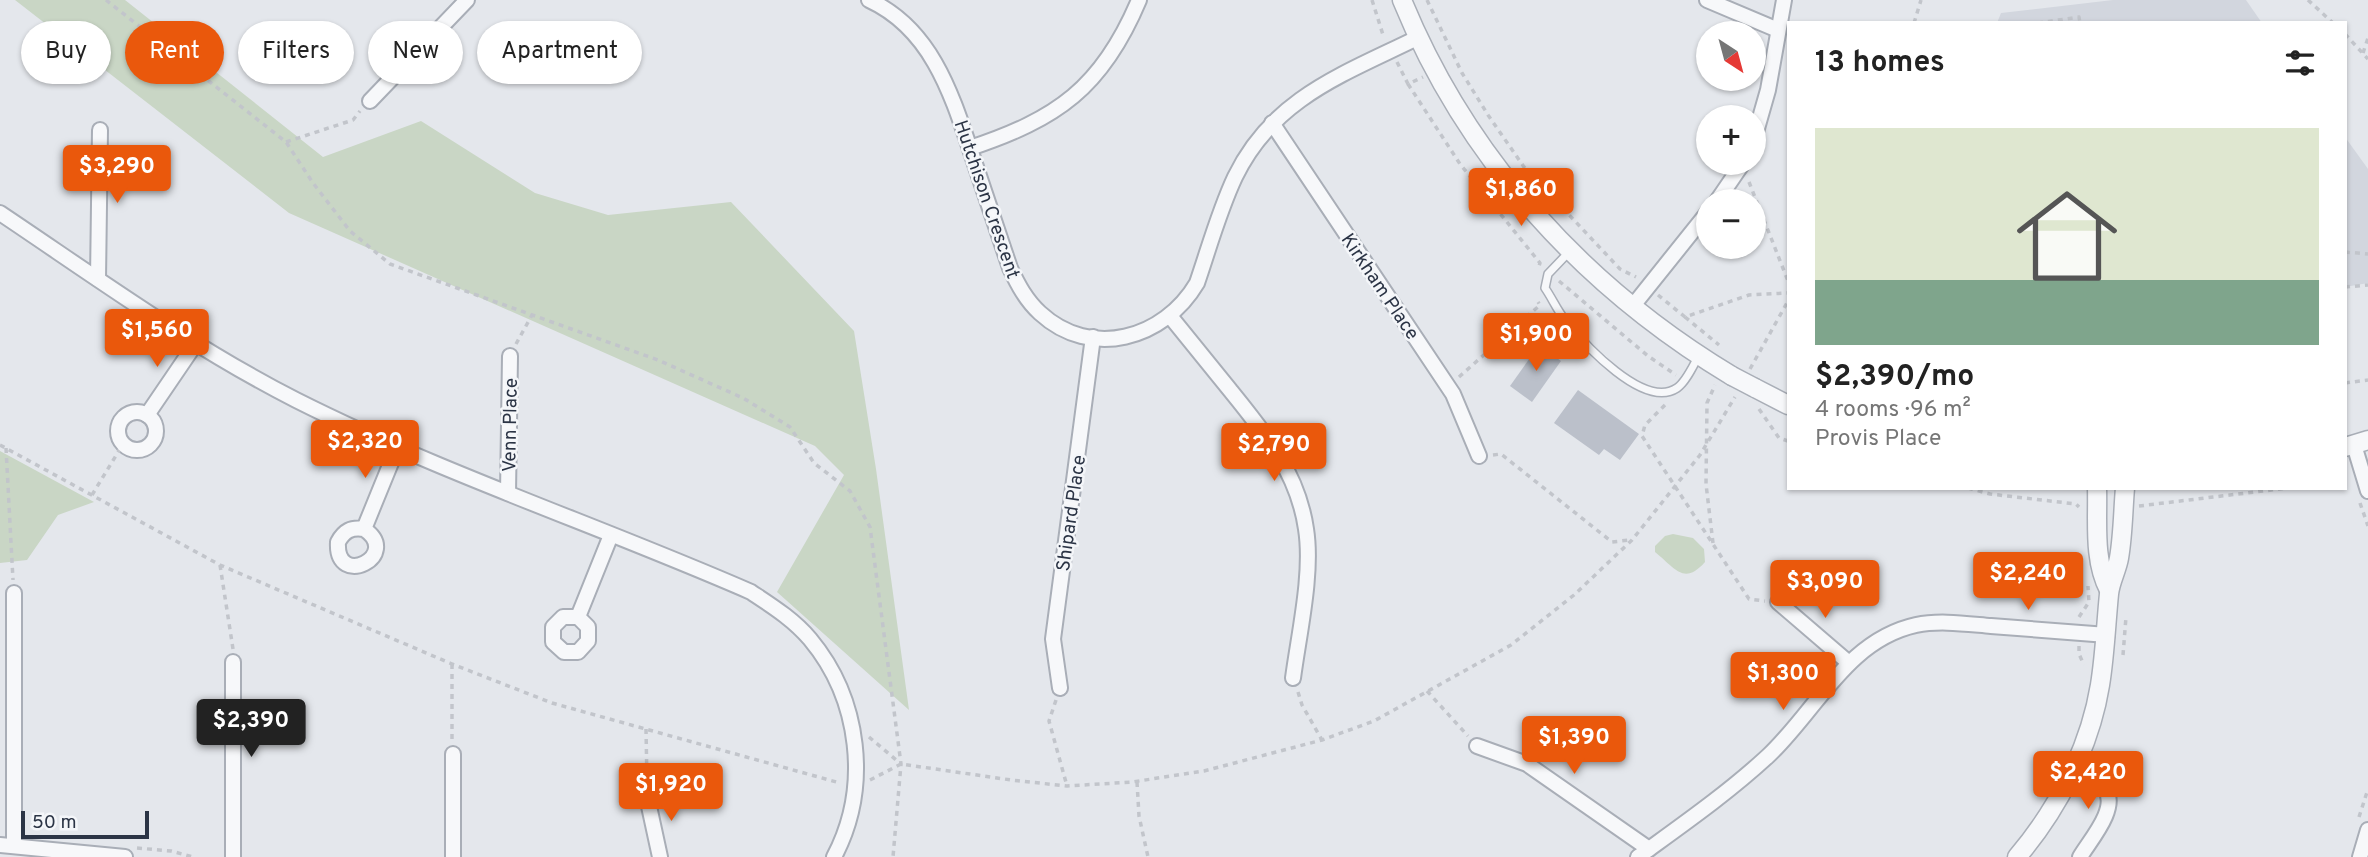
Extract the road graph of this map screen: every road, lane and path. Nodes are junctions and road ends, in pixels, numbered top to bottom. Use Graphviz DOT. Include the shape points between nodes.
graph roads {
  1 [pos="106,0"];
  2 [pos="467,0"];
  3 [pos="869,0"];
  4 [pos="1139,0"];
  5 [pos="1372,0"];
  6 [pos="1402,0"];
  7 [pos="1427,0"];
  8 [pos="1707,0"];
  9 [pos="1784,0"];
  10 [pos="1921,0"];
  11 [pos="2308,0"];
  12 [pos="1915,21"];
  13 [pos="2052,21"];
  14 [pos="2080,21"];
  15 [pos="2331,21"];
  16 [pos="1778,30"];
  17 [pos="2347,36"];
  18 [pos="1418,38"];
  19 [pos="2368,38"];
  20 [pos="1378,45"];
  21 [pos="2363,53"];
  22 [pos="2368,59"];
  23 [pos="1408,84"];
  24 [pos="370,101"];
  25 [pos="1764,105"];
  26 [pos="1272,123"];
  27 [pos="100,130"];
  28 [pos="286,142"];
  29 [pos="970,148"];
  30 [pos="1745,175"];
  31 [pos="0,213"];
  32 [pos="1696,227"];
  33 [pos="1570,252"];
  34 [pos="2347,252"];
  35 [pos="2368,254"];
  36 [pos="1540,263"];
  37 [pos="1550,272"];
  38 [pos="1534,275"];
  39 [pos="1787,278"];
  40 [pos="98,279"];
  41 [pos="2368,285"];
  42 [pos="1648,286"];
  43 [pos="2347,288"];
  44 [pos="1787,293"];
  45 [pos="1536,297"];
  46 [pos="1787,303"];
  47 [pos="1632,307"];
  48 [pos="532,315"];
  49 [pos="1170,316"];
  50 [pos="1685,317"];
  51 [pos="1093,337"];
  52 [pos="196,343"];
  53 [pos="1721,347"];
  54 [pos="510,356"];
  55 [pos="1699,356"];
  56 [pos="1745,378"];
  57 [pos="1684,380"];
  58 [pos="2368,380"];
  59 [pos="1709,382"];
  60 [pos="2347,383"];
  61 [pos="1448,386"];
  62 [pos="1736,395"];
  63 [pos="1673,401"];
  64 [pos="1787,404"];
  65 [pos="1757,407"];
  66 [pos="148,415"];
  67 [pos="1787,441"];
  68 [pos="123,444"];
  69 [pos="2356,444"];
  70 [pos="0,445"];
  71 [pos="1706,446"];
  72 [pos="6,448"];
  73 [pos="397,448"];
  74 [pos="1479,456"];
  75 [pos="1675,485"];
  76 [pos="2097,490"];
  77 [pos="2125,490"];
  78 [pos="2272,490"];
  79 [pos="2368,491"];
  80 [pos="508,494"];
  81 [pos="92,495"];
  82 [pos="2123,508"];
  83 [pos="364,529"];
  84 [pos="611,535"];
  85 [pos="1632,540"];
  86 [pos="1713,543"];
  87 [pos="220,565"];
  88 [pos="2109,590"];
  89 [pos="14,593"];
  90 [pos="1778,602"];
  91 [pos="578,617"];
  92 [pos="2107,635"];
  93 [pos="233,662"];
  94 [pos="1849,663"];
  95 [pos="452,664"];
  96 [pos="1293,678"];
  97 [pos="1059,688"];
  98 [pos="1427,691"];
  99 [pos="851,722"];
  100 [pos="646,729"];
  101 [pos="1322,740"];
  102 [pos="1477,746"];
  103 [pos="453,754"];
  104 [pos="901,764"];
  105 [pos="2073,768"];
  106 [pos="1137,782"];
  107 [pos="1067,786"];
  108 [pos="855,787"];
  109 [pos="647,797"];
  110 [pos="2368,830"];
  111 [pos="7,846"];
  112 [pos="1644,853"];
  113 [pos="102,856"];
  114 [pos="125,857"];
  115 [pos="233,857"];
  116 [pos="453,857"];
  117 [pos="660,857"];
  118 [pos="834,857"];
  119 [pos="893,857"];
  120 [pos="1148,857"];
  121 [pos="2017,857"];
  122 [pos="2080,857"];
  123 [pos="2360,857"];
  1 -- 28 [label="path"];
  2 -- 24 [label="street"];
  3 -- 29 [label="street, Hutchison Crescent" via="905,24 927,48 945,77"];
  4 -- 29 [label="street" via="1105,63 1063,105 1011,134"];
  5 -- 20 [label="path" via="1384,38"];
  6 -- 18 [label="street"];
  7 -- 42 [label="path" via="1462,73 1524,167 1620,269"];
  8 -- 16 [label="street"];
  9 -- 16 [label="street"];
  10 -- 12 [label="path"];
  11 -- 15 [label="path"];
  13 -- 14 [label="path" via="2079,17"];
  16 -- 25 [label="street"];
  17 -- 21 [label="path"];
  18 -- 26 [label="street, Hutchison Crescent" via="1328,82"];
  18 -- 33 [label="street" via="1448,97 1485,152"];
  19 -- 21 [label="path"];
  21 -- 22 [label="path"];
  23 -- 36 [label="path" via="1460,164"];
  24 -- 28 [label="path" via="353,120"];
  26 -- 49 [label="street, Hutchison Crescent" via="1235,178 1197,283"];
  26 -- 61 [label="street, Kirkham Place"];
  27 -- 40 [label="street"];
  28 -- 48 [label="path" via="351,231 390,264"];
  29 -- 51 [label="street, Hutchison Crescent" via="1021,292 1048,320"];
  30 -- 39 [label="path"];
  31 -- 40 [label="street"];
  32 -- 42 [label="street"];
  33 -- 37 [label="lane"];
  33 -- 47 [label="street"];
  34 -- 35 [label="path"];
  36 -- 37 [label="path"];
  36 -- 38 [label="path"];
  37 -- 57 [label="path" via="1648,356"];
  37 -- 57 [label="lane" via="1545,288 1563,318 1624,377 1661,394"];
  40 -- 52 [label="street"];
  41 -- 43 [label="path"];
  42 -- 47 [label="street"];
  42 -- 50 [label="path"];
  44 -- 50 [label="path" via="1749,295"];
  45 -- 61 [label="path" via="1540,305"];
  46 -- 56 [label="path"];
  47 -- 55 [label="street"];
  48 -- 54 [label="path"];
  48 -- 104 [label="path" via="658,360 743,398 790,427 814,463 850,491 870,527"];
  49 -- 51 [label="street, Hutchison Crescent" via="1135,335"];
  49 -- 96 [label="street" via="1270,440 1298,496 1308,564"];
  50 -- 53 [label="path"];
  51 -- 97 [label="street, Shipard Place" via="1053,639"];
  52 -- 66 [label="street"];
  52 -- 73 [label="street" via="295,399"];
  54 -- 80 [label="street, Venn Place"];
  55 -- 56 [label="street"];
  55 -- 57 [label="lane"];
  56 -- 64 [label="street"];
  58 -- 60 [label="path"];
  59 -- 71 [label="path" via="1716,384 1707,403"];
  61 -- 74 [label="street, Kirkham Place"];
  62 -- 71 [label="path"];
  63 -- 75 [label="path" via="1645,425 1642,436"];
  65 -- 67 [label="path" via="1779,438"];
  66 -- 68 [label="street" via="136,412 125,416 118,433"];
  66 -- 68 [label="street" via="156,431 152,443 134,450"];
  68 -- 81 [label="path"];
  69 -- 79 [label="street"];
  70 -- 72 [label="path"];
  71 -- 75 [label="path"];
  71 -- 86 [label="path"];
  72 -- 81 [label="path"];
  72 -- 89 [label="path"];
  73 -- 80 [label="street"];
  73 -- 83 [label="street"];
  74 -- 85 [label="path" via="1501,454 1612,542"];
  75 -- 85 [label="path"];
  75 -- 86 [label="path"];
  76 -- 88 [label="street" via="2098,554"];
  77 -- 82 [label="street"];
  78 -- 82 [label="path"];
  80 -- 84 [label="street"];
  81 -- 87 [label="path"];
  82 -- 88 [label="street" via="2120,553"];
  84 -- 91 [label="street"];
  84 -- 99 [label="street" via="751,592 782,612 823,656 841,688"];
  85 -- 98 [label="path" via="1574,595 1511,645"];
  86 -- 90 [label="path" via="1749,599"];
  87 -- 93 [label="path"];
  87 -- 95 [label="path"];
  88 -- 92 [label="street"];
  89 -- 111 [label="street"];
  90 -- 94 [label="street"];
  92 -- 94 [label="street" via="1919,625 1892,632"];
  92 -- 105 [label="street" via="2097,699"];
  93 -- 115 [label="street"];
  94 -- 112 [label="street" via="1771,753"];
  95 -- 100 [label="path" via="552,703"];
  95 -- 103 [label="path"];
  96 -- 101 [label="path"];
  97 -- 107 [label="path" via="1049,721"];
  98 -- 101 [label="path" via="1374,720"];
  98 -- 102 [label="path"];
  99 -- 104 [label="path"];
  99 -- 108 [label="street"];
  100 -- 108 [label="path"];
  100 -- 109 [label="path"];
  101 -- 106 [label="path" via="1204,771"];
  102 -- 112 [label="street" via="1527,764"];
  103 -- 116 [label="street"];
  104 -- 107 [label="path"];
  104 -- 108 [label="path"];
  104 -- 119 [label="path"];
  105 -- 121 [label="street" via="2037,834"];
  105 -- 122 [label="street" via="2106,790 2110,803"];
  106 -- 107 [label="path"];
  106 -- 120 [label="path"];
  108 -- 118 [label="street"];
  109 -- 117 [label="street"];
  110 -- 123 [label="street"];
  111 -- 113 [label="street"];
  113 -- 114 [label="street"];
}
